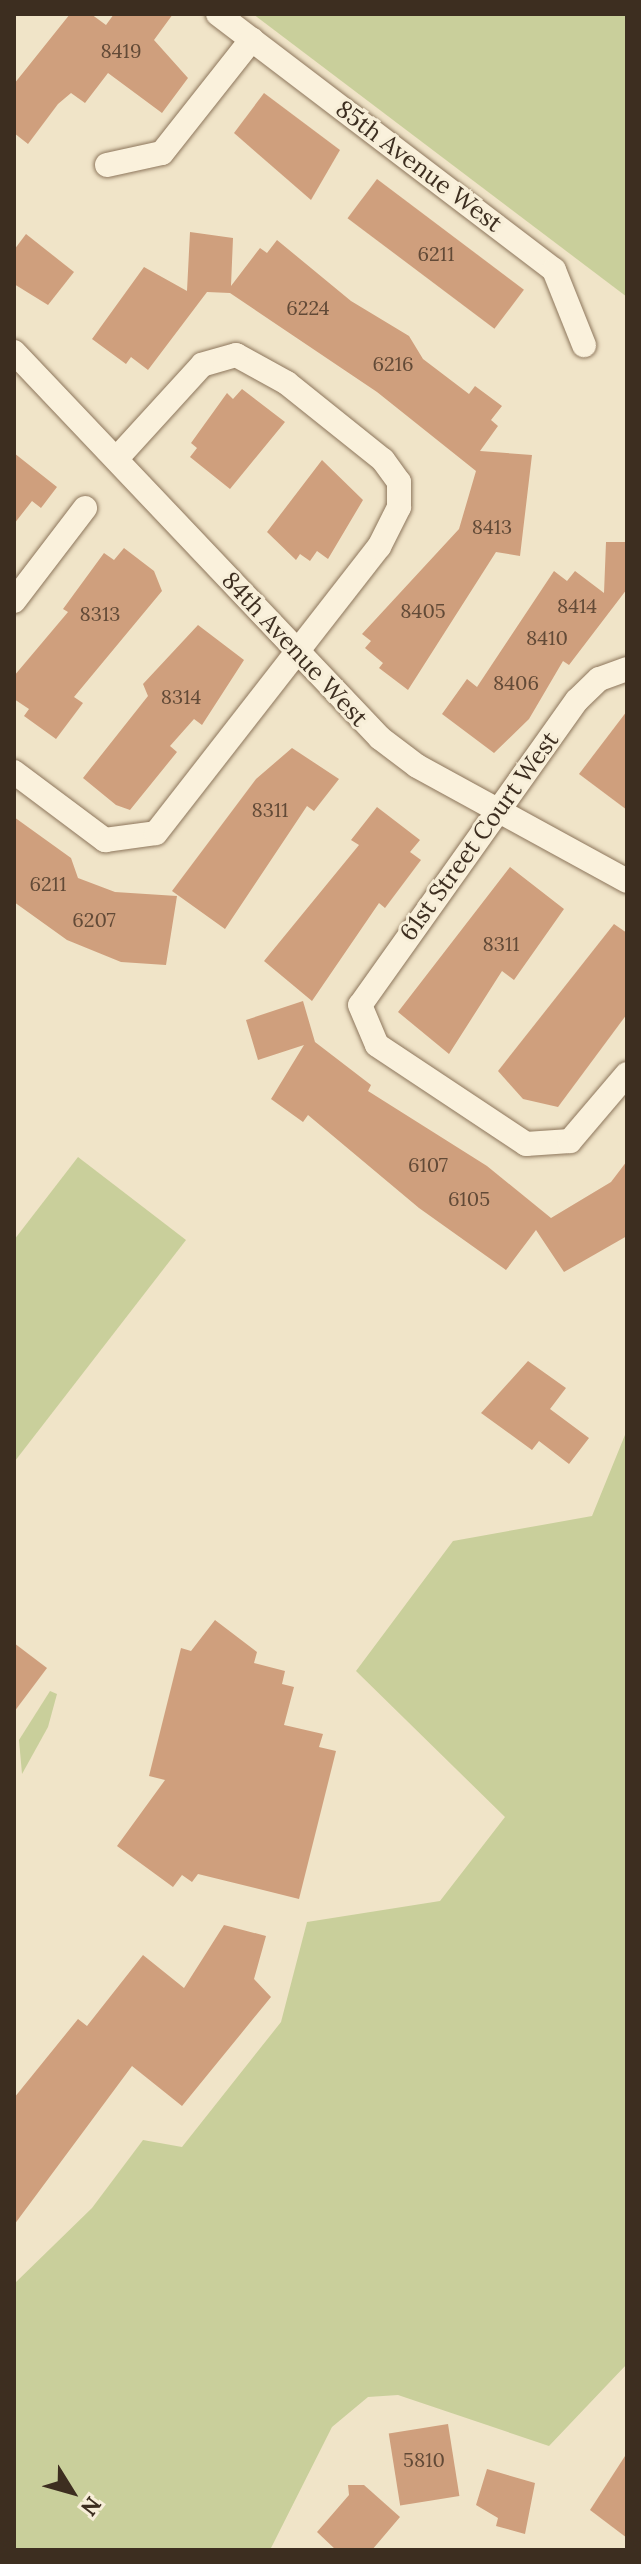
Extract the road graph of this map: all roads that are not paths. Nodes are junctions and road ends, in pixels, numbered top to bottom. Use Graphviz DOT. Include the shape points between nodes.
graph roads {
  1 [pos="218,14"];
  2 [pos="252,39"];
  3 [pos="107,165"];
  4 [pos="584,345"];
  5 [pos="14,352"];
  6 [pos="118,457"];
  7 [pos="85,508"];
  8 [pos="14,601"];
  9 [pos="297,653"];
  10 [pos="622,670"];
  11 [pos="14,772"];
  12 [pos="499,809"];
  13 [pos="627,881"];
  14 [pos="627,1074"];
  1 -- 2 [label="street, 85th Avenue West"];
  2 -- 3 [label="street" via="162,153"];
  2 -- 4 [label="street, 85th Avenue West" via="554,270"];
  5 -- 6 [label="street, 84th Avenue West"];
  6 -- 9 [label="street, 84th Avenue West"];
  6 -- 9 [label="street" via="202,365 229,354 287,383 377,454 399,482 399,507 386,538"];
  7 -- 8 [label="street"];
  9 -- 11 [label="street" via="172,818 145,838 114,843"];
  9 -- 12 [label="street, 84th Avenue West" via="395,750"];
  10 -- 12 [label="street, 61st Street Court West" via="577,700"];
  12 -- 13 [label="street, 84th Avenue West"];
  12 -- 14 [label="street, 61st Street Court West" via="367,990 361,1017 377,1045 418,1078 526,1144 558,1145 581,1132"];
}
